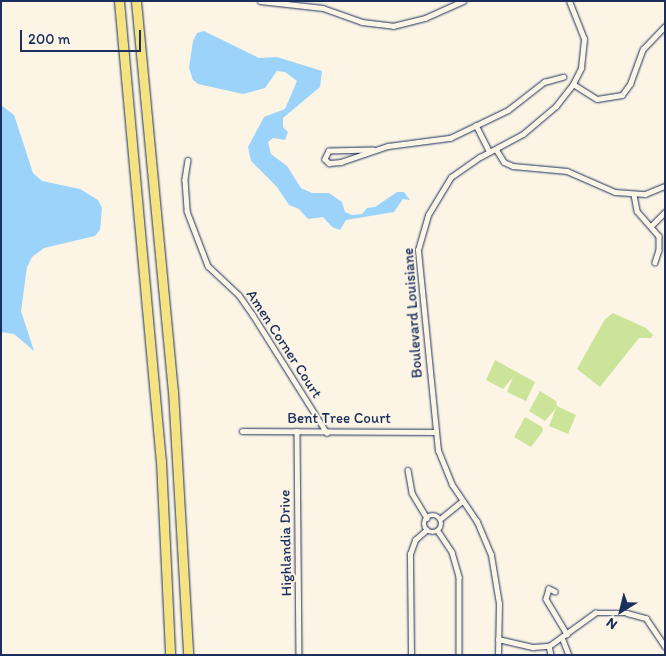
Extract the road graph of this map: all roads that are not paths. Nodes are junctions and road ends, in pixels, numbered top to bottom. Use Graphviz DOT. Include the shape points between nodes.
graph roads {
  1 [pos="118,1"];
  2 [pos="136,1"];
  3 [pos="260,1"];
  4 [pos="463,1"];
  5 [pos="569,1"];
  6 [pos="665,26"];
  7 [pos="563,77"];
  8 [pos="573,84"];
  9 [pos="476,125"];
  10 [pos="496,149"];
  11 [pos="373,150"];
  12 [pos="490,152"];
  13 [pos="188,160"];
  14 [pos="665,186"];
  15 [pos="634,195"];
  16 [pos="665,212"];
  17 [pos="652,225"];
  18 [pos="655,262"];
  19 [pos="242,431"];
  20 [pos="297,432"];
  21 [pos="327,432"];
  22 [pos="436,432"];
  23 [pos="408,470"];
  24 [pos="462,501"];
  25 [pos="427,518"];
  26 [pos="440,519"];
  27 [pos="426,530"];
  28 [pos="438,532"];
  29 [pos="556,592"];
  30 [pos="566,634"];
  31 [pos="562,637"];
  32 [pos="498,639"];
  33 [pos="549,646"];
  34 [pos="665,646"];
  35 [pos="170,655"];
  36 [pos="188,655"];
  37 [pos="299,655"];
  38 [pos="411,655"];
  39 [pos="459,655"];
  40 [pos="498,655"];
  41 [pos="551,655"];
  42 [pos="569,655"];
  1 -- 35 [label="highway" via="161,461"];
  2 -- 36 [label="highway" via="172,391"];
  3 -- 4 [label="street" via="324,8 362,22 393,26 425,18"];
  5 -- 8 [label="street, Boulevard Louisiane" via="584,39 581,68"];
  6 -- 8 [label="street" via="643,49 630,84 622,95 597,99"];
  7 -- 9 [label="street" via="544,82 508,110"];
  8 -- 10 [label="street, Boulevard Louisiane" via="534,125"];
  9 -- 11 [label="street" via="438,140"];
  9 -- 12 [label="street"];
  10 -- 12 [label="street, Boulevard Louisiane"];
  10 -- 15 [label="street" via="500,157 513,166 567,170 615,192"];
  11 -- 11 [label="street" via="329,151 325,159 329,163 341,162"];
  12 -- 22 [label="street, Boulevard Louisiane" via="451,178 421,232 419,268"];
  13 -- 21 [label="street, Amen Corner Court" via="185,180 187,210 208,266 239,295"];
  14 -- 15 [label="street"];
  15 -- 17 [label="street" via="637,211"];
  16 -- 17 [label="street"];
  17 -- 18 [label="street" via="660,242"];
  19 -- 20 [label="street, Bent Tree Court"];
  20 -- 21 [label="street, Bent Tree Court"];
  20 -- 37 [label="street, Highlandia Drive"];
  21 -- 22 [label="street, Bent Tree Court"];
  22 -- 24 [label="street, Boulevard Louisiane" via="444,468"];
  23 -- 25 [label="street" via="412,493"];
  24 -- 26 [label="street"];
  24 -- 32 [label="street, Boulevard Louisiane" via="477,522 491,555 499,604"];
  25 -- 26 [label="street"];
  25 -- 27 [label="street"];
  26 -- 28 [label="street" via="442,525"];
  27 -- 28 [label="street"];
  27 -- 38 [label="street" via="415,540 410,554"];
  28 -- 39 [label="street" via="452,552 459,577"];
  29 -- 30 [label="street" via="549,589 546,599"];
  30 -- 31 [label="street"];
  30 -- 34 [label="street" via="595,613 627,612 646,618"];
  31 -- 33 [label="street"];
  31 -- 42 [label="street"];
  32 -- 33 [label="street" via="534,647"];
  32 -- 40 [label="street, Boulevard Louisiane"];
  33 -- 41 [label="street"];
}
